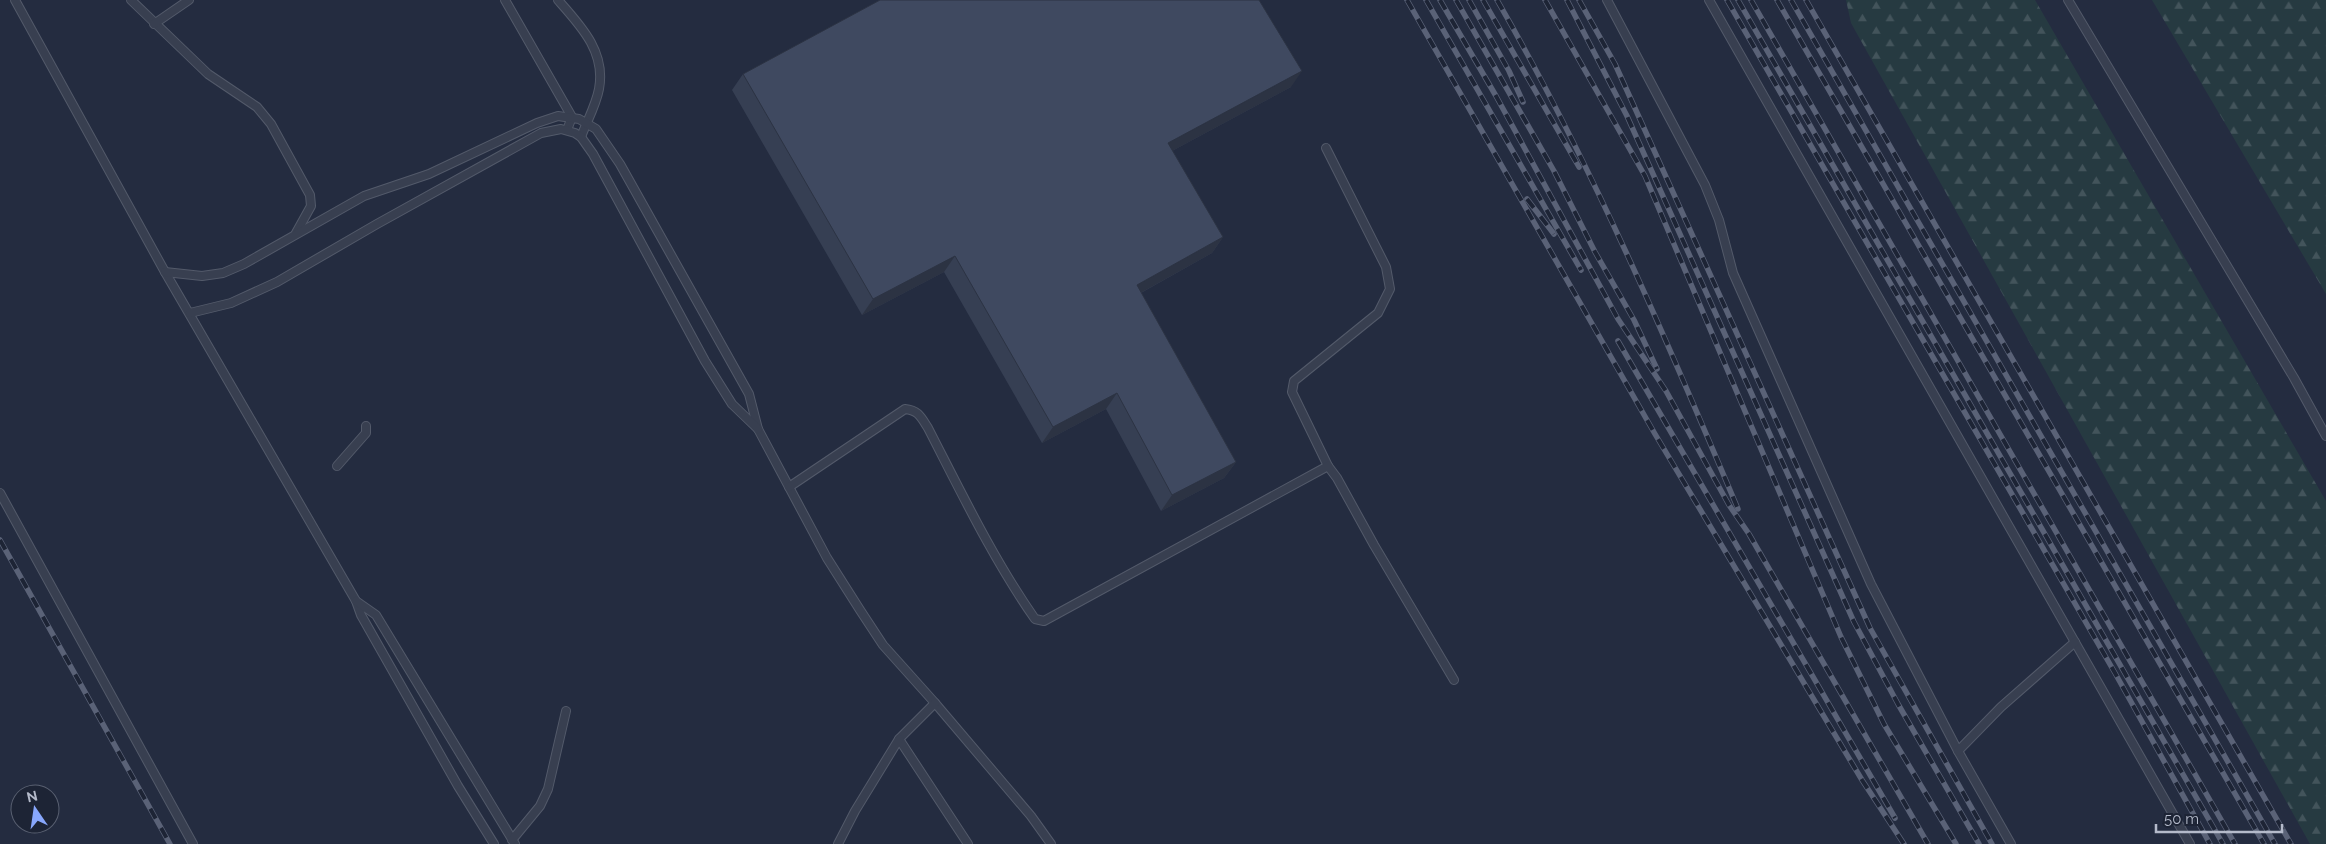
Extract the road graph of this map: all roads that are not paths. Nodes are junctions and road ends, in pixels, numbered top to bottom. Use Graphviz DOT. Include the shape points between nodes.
graph roads {
  1 [pos="16,0"];
  2 [pos="131,0"];
  3 [pos="189,0"];
  4 [pos="505,0"];
  5 [pos="558,0"];
  6 [pos="1607,0"];
  7 [pos="1709,0"];
  8 [pos="2068,0"];
  9 [pos="154,24"];
  10 [pos="572,117"];
  11 [pos="587,122"];
  12 [pos="567,130"];
  13 [pos="581,137"];
  14 [pos="1326,148"];
  15 [pos="296,235"];
  16 [pos="165,272"];
  17 [pos="190,312"];
  18 [pos="366,426"];
  19 [pos="758,429"];
  20 [pos="2326,436"];
  21 [pos="338,466"];
  22 [pos="1328,466"];
  23 [pos="789,487"];
  24 [pos="0,493"];
  25 [pos="356,600"];
  26 [pos="2075,642"];
  27 [pos="1454,680"];
  28 [pos="936,703"];
  29 [pos="566,710"];
  30 [pos="900,739"];
  31 [pos="1958,751"];
  32 [pos="513,842"];
  33 [pos="193,844"];
  34 [pos="494,844"];
  35 [pos="838,844"];
  36 [pos="968,844"];
  37 [pos="1051,844"];
  38 [pos="2011,844"];
  39 [pos="2190,844"];
  1 -- 16 [label="lane"];
  2 -- 9 [label="lane"];
  3 -- 9 [label="lane"];
  4 -- 10 [label="lane"];
  5 -- 11 [label="lane" via="584,30 598,59 599,90"];
  6 -- 31 [label="lane" via="1705,186 1719,220 1733,273 1871,584"];
  7 -- 26 [label="lane"];
  8 -- 20 [label="lane"];
  9 -- 15 [label="lane" via="208,74 257,108 271,124 310,195 311,206"];
  10 -- 11 [label="lane"];
  10 -- 12 [label="lane"];
  10 -- 15 [label="lane" via="558,116 537,123 429,174 364,196"];
  11 -- 13 [label="lane"];
  11 -- 19 [label="lane" via="603,137 620,164 725,349 749,394"];
  12 -- 13 [label="lane"];
  12 -- 17 [label="lane" via="552,130 527,140 277,282 231,303"];
  13 -- 19 [label="lane" via="705,361 732,404"];
  14 -- 22 [label="lane" via="1386,267 1390,289 1378,313 1294,381 1292,392"];
  15 -- 16 [label="lane" via="223,273 202,276"];
  16 -- 17 [label="lane"];
  17 -- 25 [label="lane"];
  18 -- 21 [label="lane" via="366,433"];
  19 -- 23 [label="lane"];
  22 -- 23 [label="lane" via="1044,621 1035,619 1024,604 982,533 919,413 905,409"];
  22 -- 27 [label="lane"];
  23 -- 28 [label="lane" via="827,558 883,645"];
  24 -- 33 [label="lane"];
  25 -- 32 [label="lane" via="376,615"];
  25 -- 34 [label="lane" via="366,624"];
  26 -- 31 [label="lane" via="2001,707"];
  26 -- 39 [label="lane"];
  28 -- 30 [label="lane"];
  28 -- 37 [label="lane"];
  29 -- 32 [label="lane" via="548,789 540,806"];
  30 -- 35 [label="lane"];
  30 -- 36 [label="lane"];
  31 -- 38 [label="lane"];
}
